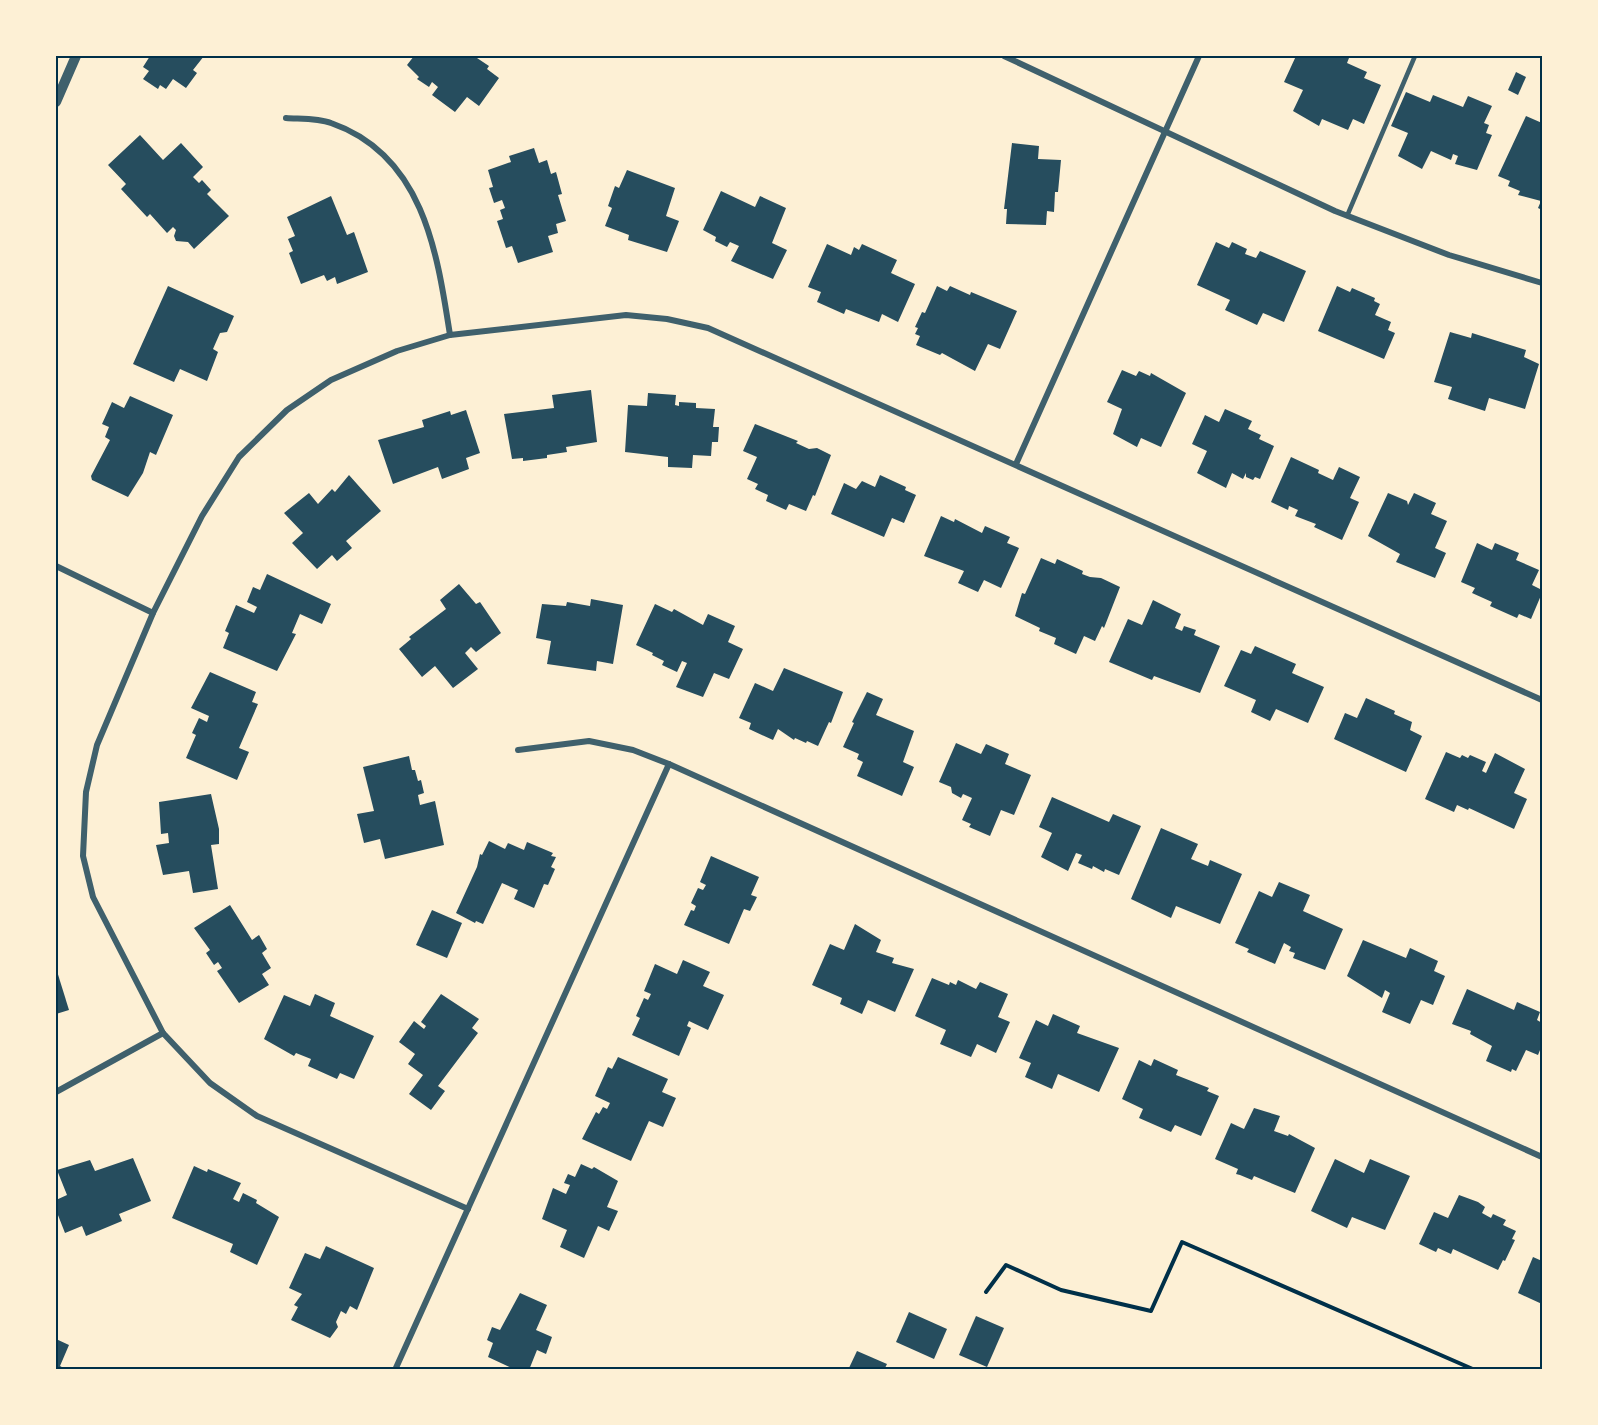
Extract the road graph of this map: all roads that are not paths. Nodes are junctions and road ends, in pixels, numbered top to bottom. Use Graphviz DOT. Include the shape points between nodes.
graph roads {
  1 [pos="76,56"];
  2 [pos="1004,56"];
  3 [pos="1199,56"];
  4 [pos="1415,56"];
  5 [pos="56,102"];
  6 [pos="286,118"];
  7 [pos="1164,132"];
  8 [pos="1347,216"];
  9 [pos="1542,284"];
  10 [pos="450,335"];
  11 [pos="1016,464"];
  12 [pos="56,566"];
  13 [pos="153,614"];
  14 [pos="1542,700"];
  15 [pos="518,750"];
  16 [pos="669,764"];
  17 [pos="163,1033"];
  18 [pos="56,1092"];
  19 [pos="1542,1157"];
  20 [pos="468,1209"];
  21 [pos="395,1370"];
  1 -- 5 [label="street"];
  2 -- 7 [label="street"];
  3 -- 7 [label="street"];
  4 -- 8 [label="lane"];
  6 -- 10 [label="street" via="330,122 369,141 404,177 430,232"];
  7 -- 8 [label="street"];
  7 -- 11 [label="street"];
  8 -- 9 [label="street" via="1449,255"];
  10 -- 11 [label="street" via="626,315 708,328"];
  10 -- 13 [label="street" via="397,351 332,380 287,410 239,457 202,516"];
  11 -- 14 [label="street"];
  12 -- 13 [label="street"];
  13 -- 17 [label="street" via="97,745 86,792 83,856 93,897"];
  15 -- 16 [label="street" via="589,741 633,750"];
  16 -- 19 [label="street"];
  16 -- 20 [label="street"];
  17 -- 18 [label="street"];
  17 -- 20 [label="street" via="210,1083 256,1116"];
  20 -- 21 [label="street"];
}
